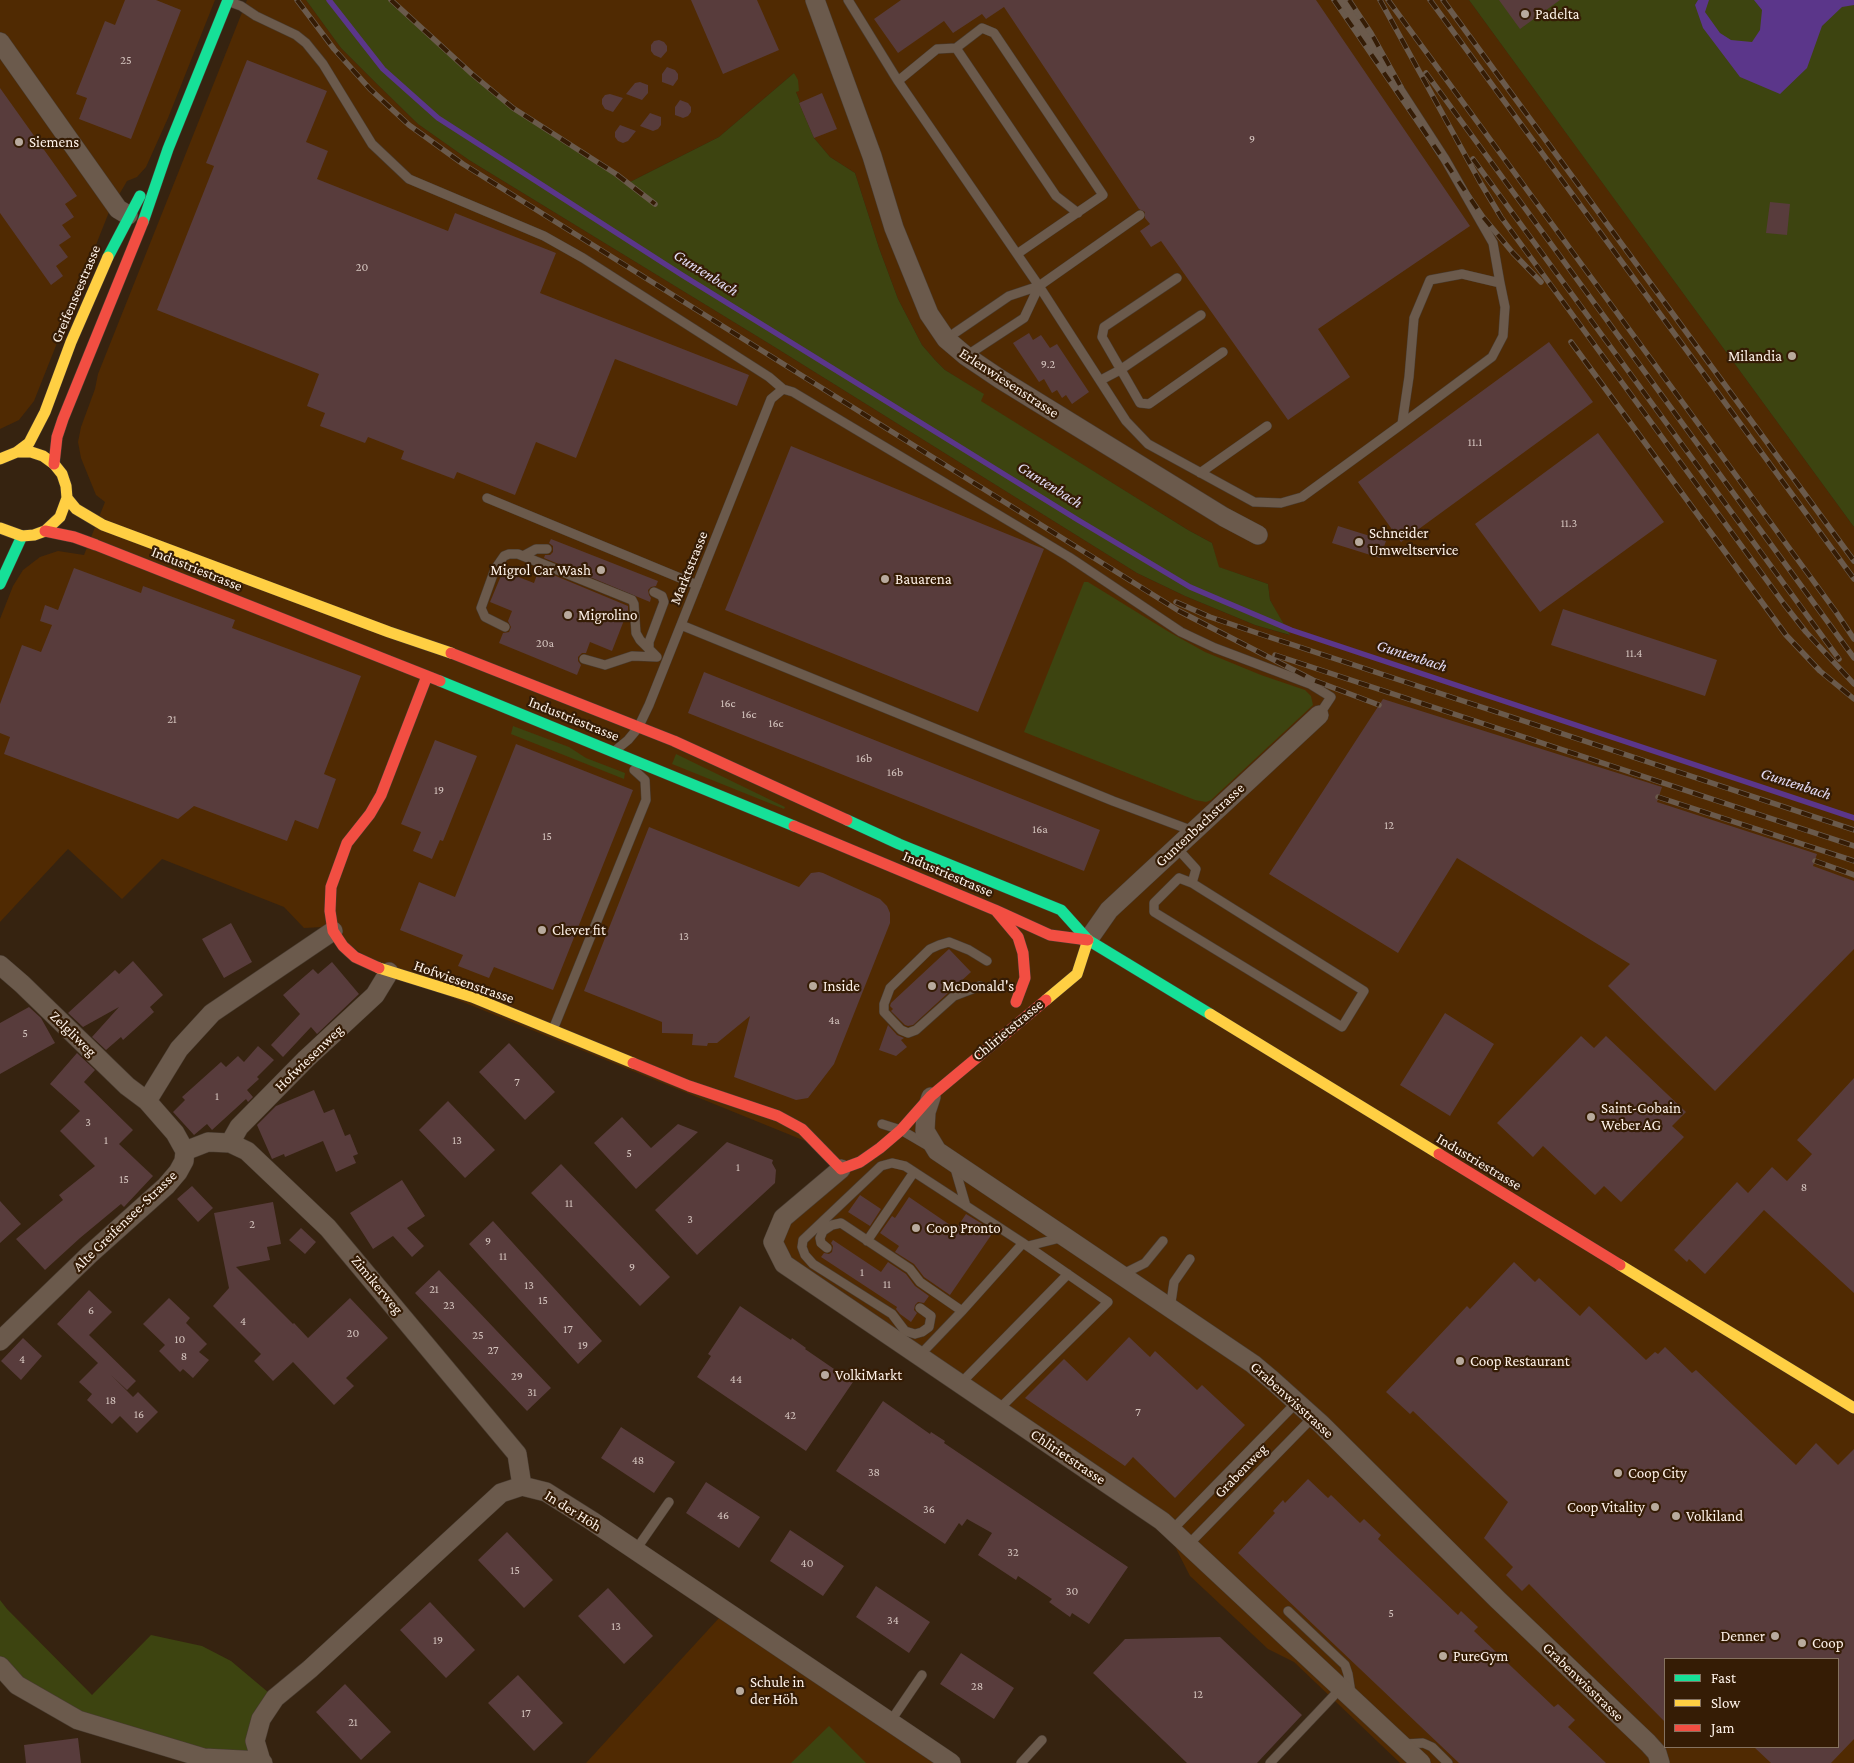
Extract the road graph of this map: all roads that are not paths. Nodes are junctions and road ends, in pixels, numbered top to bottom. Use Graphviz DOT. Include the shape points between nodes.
graph roads {
  1 [pos="815,0"];
  2 [pos="848,0"];
  3 [pos="1342,0"];
  4 [pos="228,1"];
  5 [pos="0,42"];
  6 [pos="956,48"];
  7 [pos="898,81"];
  8 [pos="168,149"];
  9 [pos="1078,213"];
  10 [pos="128,214"];
  11 [pos="1140,215"];
  12 [pos="132,251"];
  13 [pos="1017,254"];
  14 [pos="1177,278"];
  15 [pos="1500,284"];
  16 [pos="1039,286"];
  17 [pos="1201,315"];
  18 [pos="946,339"];
  19 [pos="1223,352"];
  20 [pos="966,356"];
  21 [pos="1120,370"];
  22 [pos="1100,380"];
  23 [pos="783,389"];
  24 [pos="1402,424"];
  25 [pos="1268,426"];
  26 [pos="17,452"];
  27 [pos="0,459"];
  28 [pos="54,464"];
  29 [pos="1200,473"];
  30 [pos="67,498"];
  31 [pos="487,498"];
  32 [pos="0,528"];
  33 [pos="45,531"];
  34 [pos="1258,535"];
  35 [pos="22,536"];
  36 [pos="547,549"];
  37 [pos="523,556"];
  38 [pos="0,584"];
  39 [pos="696,585"];
  40 [pos="654,592"];
  41 [pos="681,625"];
  42 [pos="505,627"];
  43 [pos="650,650"];
  44 [pos="657,657"];
  45 [pos="584,659"];
  46 [pos="666,661"];
  47 [pos="427,676"];
  48 [pos="1319,715"];
  49 [pos="638,728"];
  50 [pos="613,752"];
  51 [pos="1193,831"];
  52 [pos="1176,847"];
  53 [pos="1192,882"];
  54 [pos="995,910"];
  55 [pos="333,931"];
  56 [pos="1088,940"];
  57 [pos="1068,957"];
  58 [pos="987,961"];
  59 [pos="0,966"];
  60 [pos="389,972"];
  61 [pos="1036,985"];
  62 [pos="980,986"];
  63 [pos="553,1030"];
  64 [pos="931,1096"];
  65 [pos="147,1101"];
  66 [pos="882,1124"];
  67 [pos="901,1130"];
  68 [pos="230,1143"];
  69 [pos="185,1151"];
  70 [pos="937,1152"];
  71 [pos="851,1153"];
  72 [pos="954,1162"];
  73 [pos="840,1169"];
  74 [pos="914,1172"];
  75 [pos="966,1206"];
  76 [pos="1066,1236"];
  77 [pos="867,1241"];
  78 [pos="1163,1241"];
  79 [pos="1025,1245"];
  80 [pos="827,1248"];
  81 [pos="1190,1259"];
  82 [pos="1068,1274"];
  83 [pos="1121,1275"];
  84 [pos="920,1308"];
  85 [pos="1170,1309"];
  86 [pos="962,1311"];
  87 [pos="0,1341"];
  88 [pos="919,1356"];
  89 [pos="960,1384"];
  90 [pos="1296,1402"];
  91 [pos="1854,1408"];
  92 [pos="998,1410"];
  93 [pos="1313,1416"];
  94 [pos="522,1486"];
  95 [pos="668,1502"];
  96 [pos="1172,1530"];
  97 [pos="1188,1545"];
  98 [pos="635,1551"];
  99 [pos="1288,1611"];
  100 [pos="0,1666"];
  101 [pos="922,1675"];
  102 [pos="1346,1693"];
  103 [pos="889,1722"];
  104 [pos="1042,1740"];
  105 [pos="1402,1744"];
  106 [pos="262,1762"];
  107 [pos="951,1763"];
  108 [pos="1020,1763"];
  109 [pos="1270,1763"];
  110 [pos="1421,1763"];
  111 [pos="1448,1763"];
  112 [pos="1660,1763"];
  1 -- 18 [label="street, Erlenwiesenstrasse" via="872,156 894,228 929,314"];
  2 -- 7 [label="lane"];
  3 -- 15 [label="lane" via="1445,159 1493,243"];
  4 -- 8 [label="main road, Greifenseestrasse"];
  4 -- 23 [label="lane" via="296,35 306,44 323,64 372,144 409,179 544,236 584,258"];
  5 -- 10 [label="street" via="118,209"];
  6 -- 7 [label="lane" via="937,49"];
  6 -- 9 [label="lane" via="1056,196"];
  6 -- 9 [label="lane" via="982,28 994,33 1103,195"];
  7 -- 13 [label="lane"];
  8 -- 10 [label="main road, Greifenseestrasse"];
  8 -- 12 [label="main road, Greifenseestrasse"];
  9 -- 13 [label="lane"];
  10 -- 12 [label="main road" via="132,226"];
  10 -- 26 [label="main road, Greifenseestrasse" via="71,342 45,412 29,443"];
  11 -- 16 [label="lane"];
  12 -- 28 [label="main road, Greifenseestrasse" via="63,419"];
  13 -- 16 [label="lane"];
  14 -- 21 [label="lane" via="1104,327 1102,337"];
  15 -- 24 [label="lane" via="1505,307 1503,336 1492,357"];
  15 -- 24 [label="lane" via="1462,274 1430,280 1414,318"];
  16 -- 18 [label="lane" via="1009,296"];
  16 -- 20 [label="lane" via="1024,318"];
  16 -- 22 [label="lane"];
  17 -- 21 [label="lane"];
  18 -- 20 [label="street, Erlenwiesenstrasse"];
  19 -- 21 [label="lane" via="1149,404 1140,403"];
  20 -- 34 [label="street, Erlenwiesenstrasse"];
  21 -- 22 [label="lane"];
  22 -- 29 [label="lane" via="1126,421 1148,444"];
  23 -- 39 [label="lane, Marktstrasse" via="771,400"];
  23 -- 48 [label="lane" via="793,392 1069,558 1180,632 1310,684 1330,697"];
  24 -- 29 [label="lane" via="1302,497 1281,503 1254,502"];
  25 -- 29 [label="lane"];
  26 -- 27 [label="main road"];
  26 -- 28 [label="main road" via="43,456"];
  28 -- 30 [label="main road" via="62,474"];
  30 -- 33 [label="main road" via="60,517"];
  30 -- 49 [label="main road, Industriestrasse" via="76,509 104,525 458,655"];
  31 -- 39 [label="lane"];
  32 -- 35 [label="main road"];
  33 -- 35 [label="main road, Industriestrasse"];
  33 -- 47 [label="main road, Industriestrasse" via="96,544"];
  35 -- 38 [label="main road"];
  36 -- 37 [label="lane" via="536,549"];
  37 -- 42 [label="lane" via="509,554 499,562 481,605 481,612 486,617"];
  37 -- 43 [label="lane" via="632,600 636,633"];
  39 -- 41 [label="lane, Marktstrasse"];
  40 -- 43 [label="lane" via="662,596 664,602 648,645"];
  41 -- 46 [label="lane, Marktstrasse"];
  41 -- 51 [label="lane"];
  43 -- 44 [label="lane"];
  44 -- 45 [label="lane" via="632,656 605,665"];
  44 -- 46 [label="lane"];
  46 -- 49 [label="lane, Marktstrasse"];
  47 -- 50 [label="main road, Industriestrasse"];
  47 -- 55 [label="main road" via="381,795 348,843 340,861 331,887"];
  48 -- 51 [label="street, Guntenbachstrasse"];
  49 -- 50 [label="lane, Marktstrasse"];
  49 -- 56 [label="main road, Industriestrasse" via="899,844 1061,910"];
  50 -- 54 [label="main road, Industriestrasse"];
  50 -- 63 [label="lane" via="645,780 646,800"];
  51 -- 52 [label="street, Guntenbachstrasse"];
  52 -- 53 [label="lane" via="1196,869"];
  52 -- 56 [label="street, Guntenbachstrasse" via="1109,910"];
  53 -- 53 [label="lane" via="1364,991 1342,1027 1154,912 1154,903 1179,878"];
  54 -- 56 [label="main road, Industriestrasse" via="1050,935"];
  54 -- 61 [label="main road, Chlirietstrasse" via="1018,937 1023,953 1025,978 1013,1006"];
  55 -- 60 [label="main road, Hofwiesenstrasse" via="355,957"];
  55 -- 65 [label="street" via="212,1013 179,1050"];
  56 -- 57 [label="main road"];
  56 -- 64 [label="main road, Chlirietstrasse" via="1077,974"];
  56 -- 91 [label="main road, Industriestrasse"];
  58 -- 62 [label="lane" via="949,942 938,945 890,988 884,1012 908,1033 916,1030 954,996"];
  59 -- 65 [label="street, Zelgliweg"];
  60 -- 63 [label="main road, Hofwiesenstrasse" via="472,997"];
  60 -- 68 [label="street, Hofwiesenweg" via="374,996 245,1120"];
  63 -- 73 [label="main road, Hofwiesenstrasse" via="689,1086 778,1116 802,1129"];
  64 -- 67 [label="main road, Chlirietstrasse"];
  64 -- 70 [label="street" via="925,1131"];
  65 -- 69 [label="street" via="175,1133"];
  66 -- 67 [label="lane"];
  67 -- 70 [label="lane"];
  67 -- 73 [label="main road, Chlirietstrasse" via="869,1156"];
  68 -- 69 [label="street" via="208,1142"];
  68 -- 94 [label="street, Zimikerweg" via="247,1151 334,1235 518,1454"];
  69 -- 87 [label="street, Alte Greifensee-Strasse" via="184,1161 166,1186"];
  70 -- 72 [label="street, Grabenwisstrasse"];
  71 -- 73 [label="main road, Chlirietstrasse"];
  72 -- 75 [label="lane"];
  72 -- 76 [label="street, Grabenwisstrasse"];
  73 -- 88 [label="street, Chlirietstrasse" via="783,1218 773,1242 784,1264"];
  74 -- 75 [label="lane"];
  74 -- 77 [label="lane"];
  74 -- 84 [label="lane" via="892,1163 881,1166 802,1240 802,1247 813,1264 892,1314 905,1331 915,1334 929,1326 931,1316"];
  75 -- 79 [label="lane"];
  76 -- 79 [label="lane"];
  76 -- 83 [label="street, Grabenwisstrasse"];
  77 -- 80 [label="lane" via="841,1223 823,1231 821,1243"];
  77 -- 86 [label="lane" via="910,1269 920,1282"];
  78 -- 83 [label="lane" via="1145,1263"];
  79 -- 82 [label="lane"];
  79 -- 86 [label="lane"];
  81 -- 85 [label="lane" via="1174,1282"];
  82 -- 89 [label="lane"];
  82 -- 92 [label="lane" via="1108,1302"];
  83 -- 85 [label="street, Grabenwisstrasse"];
  85 -- 90 [label="street, Grabenwisstrasse" via="1253,1364"];
  86 -- 88 [label="lane"];
  88 -- 89 [label="street, Chlirietstrasse"];
  89 -- 92 [label="street, Chlirietstrasse"];
  90 -- 93 [label="street, Grabenwisstrasse"];
  90 -- 96 [label="lane"];
  92 -- 96 [label="street, Chlirietstrasse"];
  93 -- 97 [label="lane, Grabenweg"];
  93 -- 112 [label="street, Grabenwisstrasse" via="1648,1743 1657,1753"];
  94 -- 98 [label="street, In der Höh" via="546,1492"];
  94 -- 106 [label="street" via="501,1493 275,1698 261,1719 255,1741"];
  95 -- 98 [label="lane"];
  96 -- 97 [label="street, Chlirietstrasse"];
  97 -- 102 [label="street, Chlirietstrasse"];
  98 -- 103 [label="street, In der Höh"];
  99 -- 102 [label="lane" via="1345,1665 1348,1674"];
  100 -- 106 [label="street" via="17,1686 78,1720 204,1758"];
  101 -- 103 [label="lane"];
  102 -- 105 [label="street, Chlirietstrasse"];
  102 -- 109 [label="lane"];
  103 -- 107 [label="street, In der Höh"];
  104 -- 108 [label="lane"];
  105 -- 110 [label="street, Chlirietstrasse"];
  105 -- 111 [label="lane" via="1423,1743"];
}
